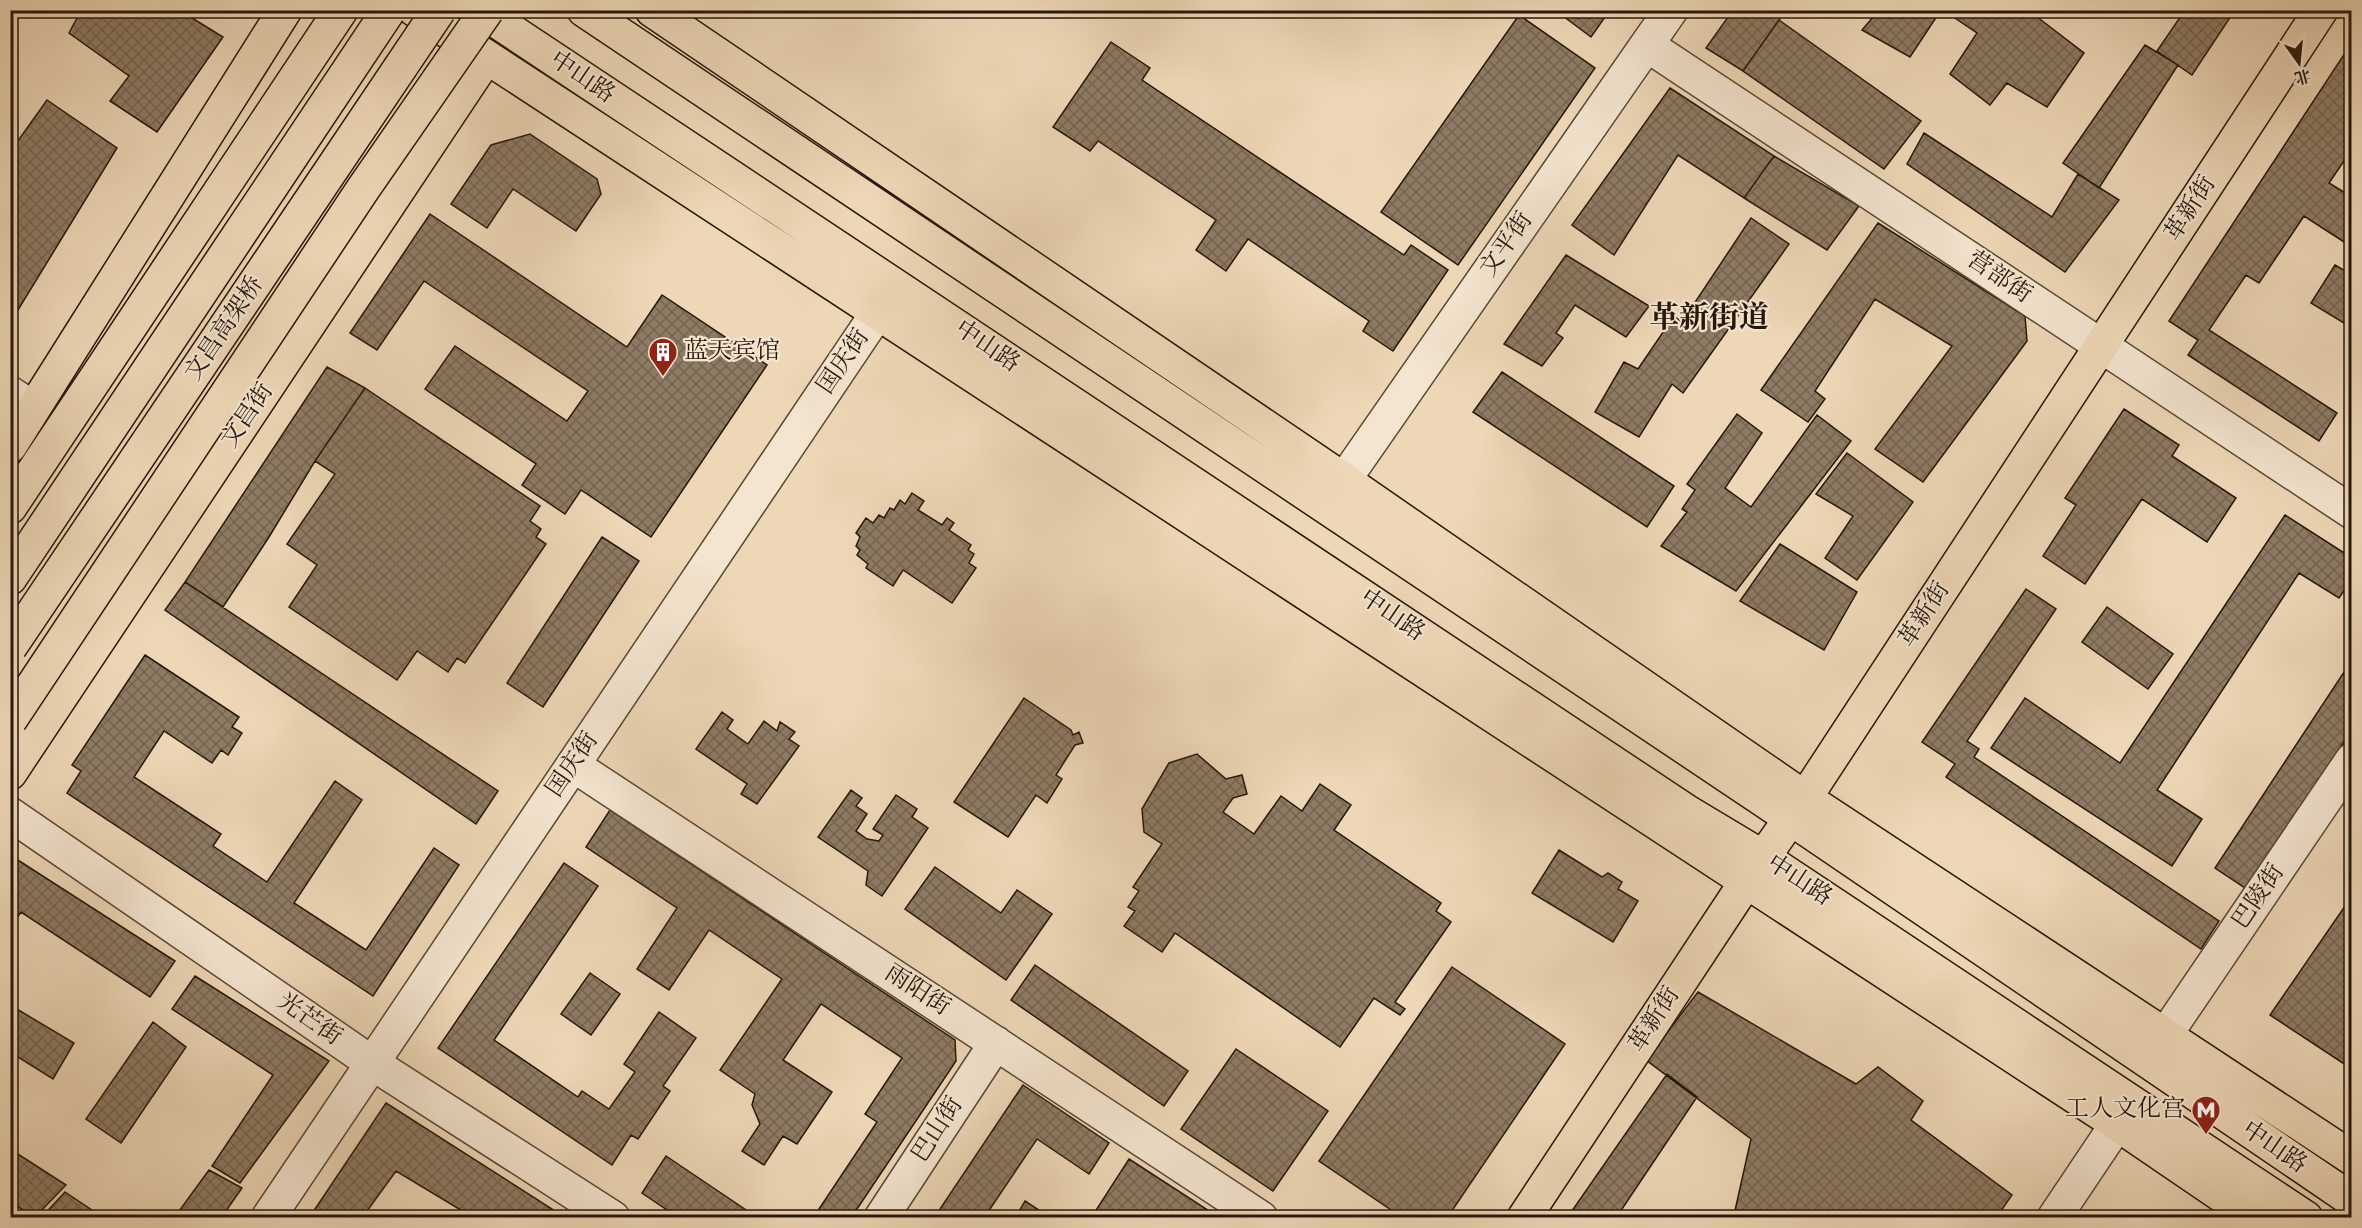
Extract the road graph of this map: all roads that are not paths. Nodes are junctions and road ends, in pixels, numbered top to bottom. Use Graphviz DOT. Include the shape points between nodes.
graph roads {
  1 [pos="285,10"];
  2 [pos="341,10"];
  3 [pos="389,10"];
  4 [pos="415,10"];
  5 [pos="439,10"];
  6 [pos="584,10"];
  7 [pos="652,10"];
  8 [pos="1671,10"];
  9 [pos="2321,10"];
  10 [pos="481,29"];
  11 [pos="1647,45"];
  12 [pos="371,112"];
  13 [pos="878,312"];
  14 [pos="2101,346"];
  15 [pos="22,400"];
  16 [pos="10,446"];
  17 [pos="1344,480"];
  18 [pos="10,507"];
  19 [pos="2352,512"];
  20 [pos="10,578"];
  21 [pos="10,647"];
  22 [pos="10,720"];
  23 [pos="2352,760"];
  24 [pos="573,765"];
  25 [pos="10,774"];
  26 [pos="1798,808"];
  27 [pos="10,814"];
  28 [pos="1755,870"];
  29 [pos="2166,1034"];
  30 [pos="996,1043"];
  31 [pos="372,1063"];
  32 [pos="2117,1124"];
  33 [pos="2352,1158"];
  34 [pos="2352,1200"];
  35 [pos="268,1218"];
  36 [pos="613,1218"];
  37 [pos="881,1218"];
  38 [pos="1262,1218"];
  39 [pos="1524,1218"];
  40 [pos="2054,1218"];
  41 [pos="2255,1218"];
  42 [pos="2306,1218"];
  1 -- 15 [label="main road" via="260,54"];
  2 -- 18 [label="main road"];
  3 -- 20 [label="main road, 文昌高架桥"];
  4 -- 10 [label="main road"];
  5 -- 12 [label="main road, 文昌高架桥, bridge"];
  6 -- 26 [label="main road, 中山路"];
  7 -- 17 [label="main road"];
  8 -- 11 [label="street, 文平街"];
  9 -- 14 [label="main road, 革新街"];
  10 -- 12 [label="main road, bridge"];
  10 -- 13 [label="main road"];
  10 -- 22 [label="main road, bridge" via="363,189"];
  10 -- 25 [label="main road, 文昌街"];
  10 -- 28 [label="main road, 中山路" via="1669,800"];
  11 -- 14 [label="street, 营部街"];
  11 -- 17 [label="street, 文平街"];
  12 -- 21 [label="main road, 文昌高架桥, bridge"];
  13 -- 24 [label="street, 国庆街"];
  13 -- 28 [label="main road"];
  14 -- 19 [label="street, 营部街"];
  14 -- 26 [label="main road, 革新街"];
  15 -- 16 [label="main road"];
  17 -- 26 [label="main road"];
  23 -- 29 [label="street, 巴陵街"];
  24 -- 30 [label="street, 雨阳街"];
  24 -- 31 [label="street, 国庆街"];
  26 -- 28 [label="main road, 革新街"];
  26 -- 29 [label="main road"];
  26 -- 34 [label="main road, 中山路"];
  27 -- 31 [label="street, 光芒街"];
  28 -- 32 [label="main road"];
  28 -- 39 [label="main road, 革新街"];
  28 -- 42 [label="main road, 中山路"];
  29 -- 33 [label="main road"];
  30 -- 37 [label="street, 巴山街"];
  30 -- 38 [label="street, 雨阳街"];
  31 -- 35 [label="street, 国庆街"];
  31 -- 36 [label="street, 光芒街"];
  32 -- 40 [label="street"];
  32 -- 41 [label="main road"];
}
